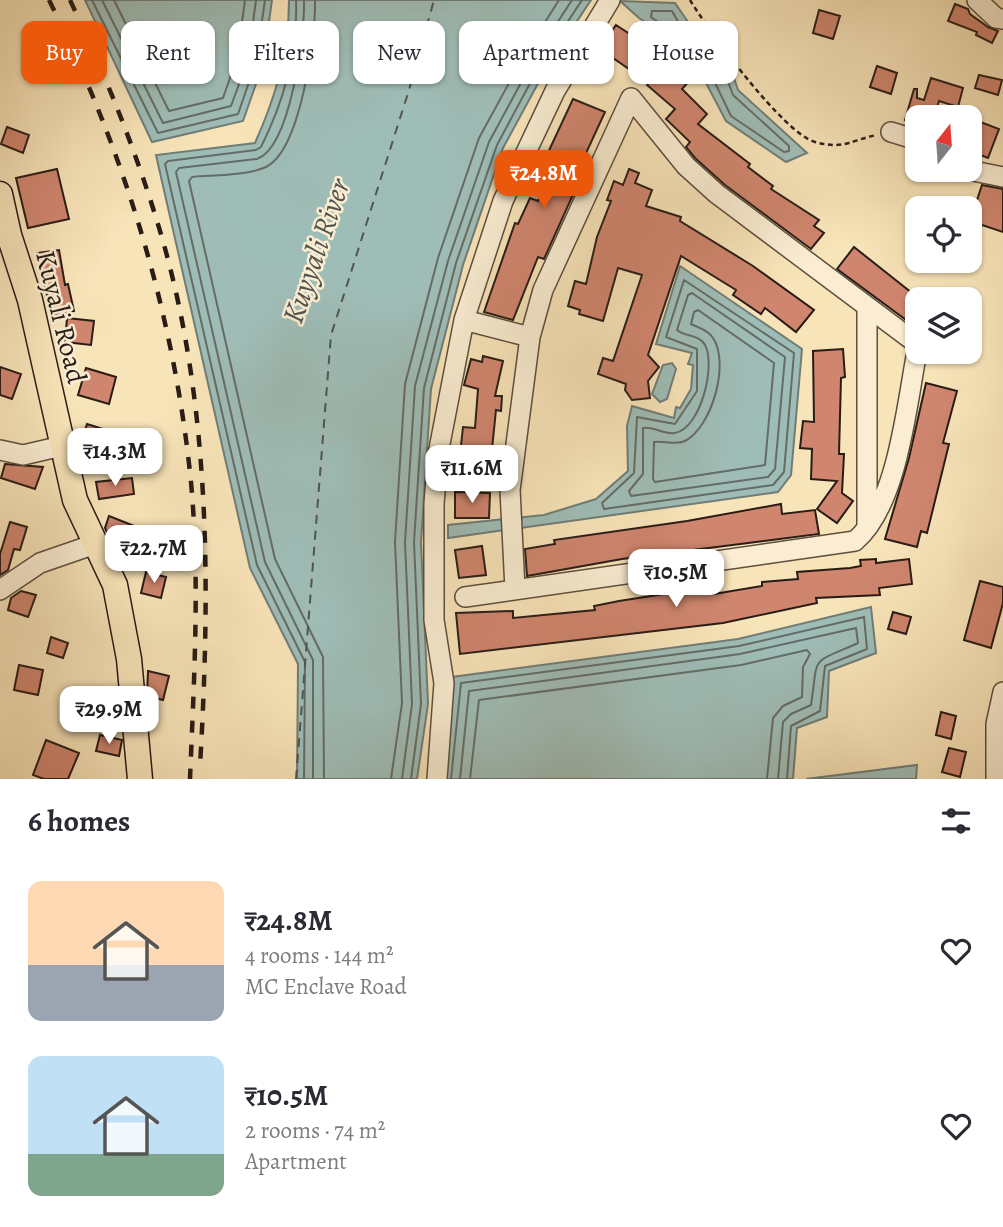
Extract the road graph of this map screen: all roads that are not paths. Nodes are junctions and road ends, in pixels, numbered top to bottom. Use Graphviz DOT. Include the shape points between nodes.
graph roads {
  1 [pos="610,0"];
  2 [pos="977,0"];
  3 [pos="1003,19"];
  4 [pos="891,132"];
  5 [pos="905,136"];
  6 [pos="982,173"];
  7 [pos="1003,177"];
  8 [pos="0,194"];
  9 [pos="867,309"];
  10 [pos="464,320"];
  11 [pos="530,337"];
  12 [pos="62,446"];
  13 [pos="0,450"];
  14 [pos="867,530"];
  15 [pos="95,544"];
  16 [pos="515,589"];
  17 [pos="0,590"];
  18 [pos="466,597"];
  19 [pos="1003,692"];
  20 [pos="140,779"];
  21 [pos="437,779"];
  22 [pos="996,779"];
  1 -- 10 [label="street" via="555,91 503,201"];
  2 -- 3 [label="street"];
  4 -- 5 [label="street"];
  6 -- 7 [label="street"];
  8 -- 12 [label="main road, Kuyali Road" via="30,300"];
  9 -- 11 [label="street" via="686,166 631,98 543,290"];
  9 -- 14 [label="street"];
  9 -- 14 [label="street" via="916,343 899,446 881,505"];
  10 -- 11 [label="street"];
  10 -- 21 [label="street" via="438,454 434,504 434,620 444,683"];
  11 -- 16 [label="street" via="510,490"];
  12 -- 13 [label="street" via="23,455"];
  12 -- 15 [label="main road, Kuyali Road" via="75,499"];
  14 -- 16 [label="street" via="855,541"];
  15 -- 17 [label="street" via="40,563"];
  15 -- 20 [label="main road, Kuyali Road" via="116,585 129,659"];
  16 -- 18 [label="street"];
  19 -- 22 [label="street" via="996,724"];
}
